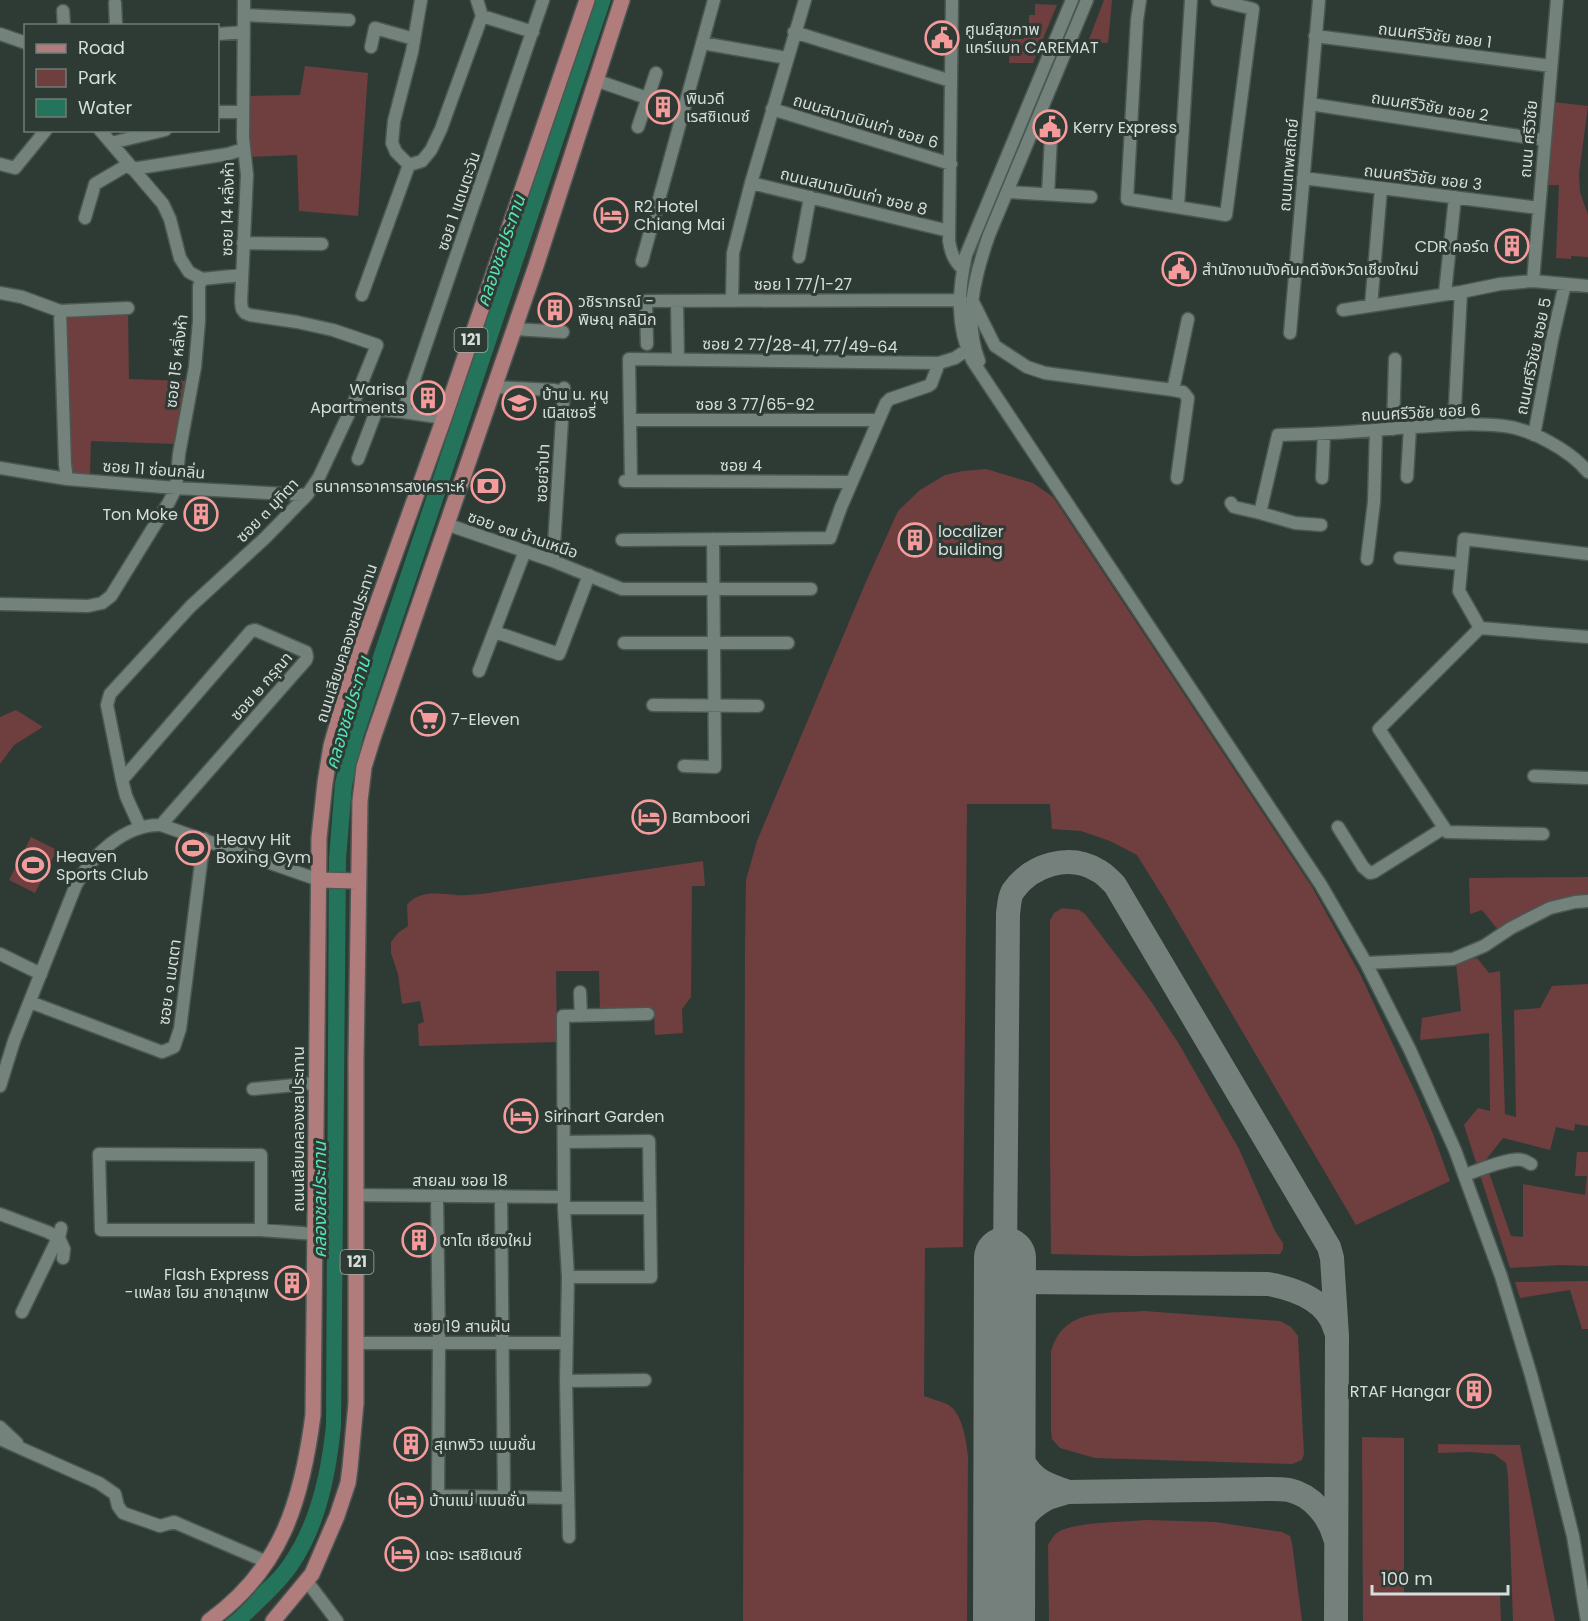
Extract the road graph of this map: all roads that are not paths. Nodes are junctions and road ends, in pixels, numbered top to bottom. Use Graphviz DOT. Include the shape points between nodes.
graph roads {
  1 [pos="244,0"];
  2 [pos="421,0"];
  3 [pos="477,0"];
  4 [pos="543,0"];
  5 [pos="587,0"];
  6 [pos="622,0"];
  7 [pos="714,0"];
  8 [pos="805,0"];
  9 [pos="952,0"];
  10 [pos="1063,0"];
  11 [pos="1072,0"];
  12 [pos="1087,0"];
  13 [pos="1140,0"];
  14 [pos="1191,0"];
  15 [pos="1217,0"];
  16 [pos="1319,0"];
  17 [pos="1557,0"];
  18 [pos="115,3"];
  19 [pos="1242,3"];
  20 [pos="63,11"];
  21 [pos="244,15"];
  22 [pos="482,16"];
  23 [pos="349,20"];
  24 [pos="64,24"];
  25 [pos="116,24"];
  26 [pos="1062,24"];
  27 [pos="243,32"];
  28 [pos="533,32"];
  29 [pos="795,32"];
  30 [pos="0,34"];
  31 [pos="219,34"];
  32 [pos="1315,36"];
  33 [pos="414,39"];
  34 [pos="24,42"];
  35 [pos="702,43"];
  36 [pos="371,47"];
  37 [pos="787,58"];
  38 [pos="1551,66"];
  39 [pos="656,73"];
  40 [pos="595,80"];
  41 [pos="951,81"];
  42 [pos="647,98"];
  43 [pos="1310,104"];
  44 [pos="772,109"];
  45 [pos="219,112"];
  46 [pos="243,112"];
  47 [pos="1038,118"];
  48 [pos="638,128"];
  49 [pos="44,132"];
  50 [pos="102,132"];
  51 [pos="157,132"];
  52 [pos="1545,140"];
  53 [pos="111,143"];
  54 [pos="244,149"];
  55 [pos="0,164"];
  56 [pos="951,164"];
  57 [pos="409,165"];
  58 [pos="130,166"];
  59 [pos="1303,178"];
  60 [pos="751,183"];
  61 [pos="1381,188"];
  62 [pos="1008,192"];
  63 [pos="1048,194"];
  64 [pos="810,197"];
  65 [pos="1091,197"];
  66 [pos="1455,197"];
  67 [pos="1178,207"];
  68 [pos="1539,208"];
  69 [pos="85,218"];
  70 [pos="949,231"];
  71 [pos="243,243"];
  72 [pos="321,244"];
  73 [pos="799,257"];
  74 [pos="642,261"];
  75 [pos="962,272"];
  76 [pos="242,275"];
  77 [pos="976,278"];
  78 [pos="202,279"];
  79 [pos="1533,281"];
  80 [pos="1565,284"];
  81 [pos="1588,286"];
  82 [pos="1461,292"];
  83 [pos="0,293"];
  84 [pos="1445,293"];
  85 [pos="362,295"];
  86 [pos="732,300"];
  87 [pos="966,300"];
  88 [pos="677,301"];
  89 [pos="1371,306"];
  90 [pos="128,308"];
  91 [pos="1343,310"];
  92 [pos="60,311"];
  93 [pos="1188,319"];
  94 [pos="514,329"];
  95 [pos="563,332"];
  96 [pos="1290,333"];
  97 [pos="647,344"];
  98 [pos="967,350"];
  99 [pos="1395,359"];
  100 [pos="678,360"];
  101 [pos="939,363"];
  102 [pos="494,387"];
  103 [pos="990,387"];
  104 [pos="1173,390"];
  105 [pos="352,407"];
  106 [pos="377,410"];
  107 [pos="403,412"];
  108 [pos="444,418"];
  109 [pos="631,420"];
  110 [pos="878,420"];
  111 [pos="1454,424"];
  112 [pos="1410,428"];
  113 [pos="1393,429"];
  114 [pos="1376,430"];
  115 [pos="1324,434"];
  116 [pos="1534,435"];
  117 [pos="358,459"];
  118 [pos="0,468"];
  119 [pos="1588,472"];
  120 [pos="1407,477"];
  121 [pos="1177,478"];
  122 [pos="1322,478"];
  123 [pos="68,479"];
  124 [pos="851,482"];
  125 [pos="176,488"];
  126 [pos="307,495"];
  127 [pos="1231,503"];
  128 [pos="1260,513"];
  129 [pos="446,524"];
  130 [pos="1321,525"];
  131 [pos="713,539"];
  132 [pos="622,540"];
  133 [pos="525,550"];
  134 [pos="1588,554"];
  135 [pos="1400,558"];
  136 [pos="1366,560"];
  137 [pos="554,561"];
  138 [pos="1461,564"];
  139 [pos="589,575"];
  140 [pos="714,588"];
  141 [pos="811,589"];
  142 [pos="0,604"];
  143 [pos="1480,628"];
  144 [pos="495,632"];
  145 [pos="1588,637"];
  146 [pos="624,643"];
  147 [pos="714,643"];
  148 [pos="788,643"];
  149 [pos="479,671"];
  150 [pos="653,705"];
  151 [pos="714,705"];
  152 [pos="758,706"];
  153 [pos="684,766"];
  154 [pos="1534,776"];
  155 [pos="1588,778"];
  156 [pos="122,780"];
  157 [pos="161,825"];
  158 [pos="140,827"];
  159 [pos="1338,827"];
  160 [pos="1444,828"];
  161 [pos="1543,834"];
  162 [pos="204,839"];
  163 [pos="322,880"];
  164 [pos="353,881"];
  165 [pos="1588,901"];
  166 [pos="0,954"];
  167 [pos="1366,963"];
  168 [pos="41,974"];
  169 [pos="580,993"];
  170 [pos="30,1002"];
  171 [pos="648,1014"];
  172 [pos="581,1016"];
  173 [pos="316,1083"];
  174 [pos="0,1086"];
  175 [pos="253,1089"];
  176 [pos="564,1142"];
  177 [pos="1531,1164"];
  178 [pos="1465,1175"];
  179 [pos="357,1196"];
  180 [pos="436,1196"];
  181 [pos="501,1196"];
  182 [pos="564,1202"];
  183 [pos="649,1208"];
  184 [pos="0,1214"];
  185 [pos="261,1230"];
  186 [pos="60,1233"];
  187 [pos="315,1234"];
  188 [pos="63,1258"];
  189 [pos="568,1277"];
  190 [pos="22,1312"];
  191 [pos="357,1342"];
  192 [pos="439,1342"];
  193 [pos="502,1342"];
  194 [pos="567,1343"];
  195 [pos="645,1380"];
  196 [pos="566,1381"];
  197 [pos="0,1427"];
  198 [pos="0,1439"];
  199 [pos="25,1450"];
  200 [pos="504,1496"];
  201 [pos="568,1498"];
  202 [pos="569,1537"];
  203 [pos="267,1562"];
  204 [pos="306,1580"];
  205 [pos="209,1621"];
  206 [pos="273,1621"];
  207 [pos="337,1621"];
  208 [pos="1587,1621"];
  1 -- 21 [label="street, ซอย 14 หลิ่งห้า"];
  2 -- 33 [label="street"];
  3 -- 22 [label="street"];
  4 -- 28 [label="street, ซอย 1 แดนตะวัน"];
  5 -- 108 [label="main road, ถนนเลียบคลองชลประทาน / 121"];
  6 -- 40 [label="main road, 121"];
  7 -- 35 [label="street"];
  8 -- 29 [label="street"];
  9 -- 41 [label="street"];
  10 -- 26 [label="street"];
  11 -- 26 [label="street"];
  12 -- 47 [label="street"];
  13 -- 67 [label="street" via="1127,199"];
  14 -- 67 [label="street"];
  15 -- 19 [label="street"];
  16 -- 32 [label="street, ถนนเทพสถิตย์"];
  17 -- 38 [label="street, ถนน ศรีวิชัย"];
  18 -- 25 [label="street"];
  19 -- 67 [label="street" via="1253,9 1226,214"];
  20 -- 24 [label="street"];
  21 -- 23 [label="street"];
  21 -- 27 [label="street, ซอย 14 หลิ่งห้า"];
  22 -- 28 [label="street"];
  22 -- 57 [label="street" via="431,150 422,161"];
  26 -- 75 [label="street"];
  27 -- 31 [label="street"];
  27 -- 46 [label="street, ซอย 14 หลิ่งห้า"];
  28 -- 107 [label="street, ซอย 1 แดนตะวัน"];
  29 -- 37 [label="street"];
  29 -- 41 [label="street"];
  30 -- 34 [label="street"];
  32 -- 38 [label="street, ถนนศรีวิชัย ซอย 1"];
  32 -- 43 [label="street, ถนนเทพสถิตย์"];
  33 -- 36 [label="street" via="375,28"];
  33 -- 57 [label="street" via="392,143"];
  35 -- 37 [label="street"];
  35 -- 74 [label="street"];
  37 -- 44 [label="street"];
  38 -- 52 [label="street, ถนน ศรีวิชัย"];
  39 -- 42 [label="street"];
  40 -- 42 [label="street"];
  40 -- 94 [label="main road, 121"];
  41 -- 56 [label="street"];
  42 -- 48 [label="street"];
  43 -- 52 [label="street, ถนนศรีวิชัย ซอย 2"];
  43 -- 59 [label="street, ถนนเทพสถิตย์"];
  44 -- 56 [label="street, ถนนสนามบินเก่า ซอย 6"];
  44 -- 60 [label="street"];
  45 -- 46 [label="street"];
  46 -- 54 [label="street, ซอย 14 หลิ่งห้า"];
  47 -- 62 [label="street"];
  47 -- 63 [label="street" via="1051,137"];
  49 -- 55 [label="street" via="15,168"];
  50 -- 53 [label="street"];
  51 -- 53 [label="street"];
  52 -- 68 [label="street, ถนน ศรีวิชัย"];
  53 -- 58 [label="street"];
  54 -- 58 [label="street"];
  54 -- 71 [label="street, ซอย 14 หลิ่งห้า" via="247,176"];
  56 -- 70 [label="street"];
  57 -- 85 [label="street"];
  58 -- 69 [label="street" via="95,184"];
  58 -- 78 [label="street" via="163,204 180,258 189,272"];
  59 -- 61 [label="street, ถนนศรีวิชัย ซอย 3"];
  59 -- 96 [label="street, ถนนเทพสถิตย์"];
  60 -- 64 [label="street, ถนนสนามบินเก่า ซอย 8"];
  60 -- 86 [label="street" via="733,253"];
  61 -- 66 [label="street, ถนนศรีวิชัย ซอย 3"];
  61 -- 89 [label="street"];
  62 -- 63 [label="street"];
  62 -- 77 [label="street"];
  63 -- 65 [label="street"];
  64 -- 70 [label="street, ถนนสนามบินเก่า ซอย 8"];
  64 -- 73 [label="street"];
  66 -- 68 [label="street, ถนนศรีวิชัย ซอย 3"];
  66 -- 84 [label="street"];
  68 -- 79 [label="street, ถนน ศรีวิชัย"];
  70 -- 75 [label="street" via="952,255"];
  71 -- 72 [label="street"];
  71 -- 76 [label="street, ซอย 14 หลิ่งห้า"];
  75 -- 77 [label="street"];
  75 -- 87 [label="street"];
  76 -- 78 [label="street"];
  76 -- 105 [label="street, ซอย ๓ มุทิตา" via="245,314 297,321 376,345"];
  77 -- 87 [label="street"];
  78 -- 125 [label="street, ซอย 15 หลิ่งห้า" via="195,367"];
  79 -- 80 [label="street"];
  79 -- 82 [label="street"];
  80 -- 81 [label="street"];
  80 -- 116 [label="street, ถนนศรีวิชัย ซอย 5"];
  82 -- 84 [label="street"];
  82 -- 111 [label="street"];
  83 -- 92 [label="street"];
  84 -- 89 [label="street"];
  86 -- 87 [label="street, ซอย 1 77/1-27"];
  86 -- 88 [label="street, ซอย 1 77/1-27"];
  87 -- 98 [label="street" via="961,331"];
  87 -- 103 [label="street" via="975,351"];
  87 -- 104 [label="street" via="995,346 1027,367 1045,374"];
  88 -- 97 [label="street, ซอย 1 77/1-27" via="646,301"];
  88 -- 100 [label="street"];
  89 -- 91 [label="street"];
  90 -- 92 [label="street"];
  92 -- 123 [label="street"];
  93 -- 104 [label="street"];
  94 -- 95 [label="street"];
  94 -- 102 [label="main road, 121"];
  98 -- 101 [label="street, ซอย 2 77/28-41, 77/49-64"];
  98 -- 103 [label="street"];
  99 -- 113 [label="street"];
  100 -- 101 [label="street, ซอย 2 77/28-41, 77/49-64"];
  100 -- 109 [label="street, ซอย 2 77/28-41, 77/49-64" via="629,359"];
  101 -- 110 [label="street" via="931,384 890,399"];
  102 -- 129 [label="main road, 121"];
  102 -- 137 [label="street, ซอยจำปา" via="559,389"];
  103 -- 167 [label="street" via="1321,885"];
  104 -- 121 [label="street" via="1188,398"];
  105 -- 106 [label="street"];
  105 -- 126 [label="street, ซอย ๓ มุทิตา"];
  106 -- 107 [label="street"];
  106 -- 117 [label="street"];
  107 -- 108 [label="street"];
  108 -- 163 [label="main road, ถนนเลียบคลองชลประทาน / 121" via="354,668 331,746 319,838"];
  109 -- 110 [label="street, ซอย 3 77/65-92"];
  109 -- 124 [label="street, ซอย 4" via="628,481"];
  110 -- 124 [label="street"];
  111 -- 112 [label="street, ถนนศรีวิชัย ซอย 6"];
  111 -- 116 [label="street, ถนนศรีวิชัย ซอย 6" via="1505,426"];
  112 -- 113 [label="street, ถนนศรีวิชัย ซอย 6"];
  112 -- 120 [label="street"];
  113 -- 114 [label="street, ถนนศรีวิชัย ซอย 6"];
  114 -- 115 [label="street, ถนนศรีวิชัย ซอย 6"];
  114 -- 136 [label="street" via="1374,502"];
  115 -- 122 [label="street"];
  115 -- 128 [label="street, ถนนศรีวิชัย ซอย 6" via="1278,435"];
  116 -- 119 [label="street, ถนนศรีวิชัย ซอย 6" via="1562,450"];
  118 -- 123 [label="street, ซอย 11 ซ่อนกลิ่น"];
  123 -- 125 [label="street, ซอย 11 ซ่อนกลิ่น"];
  124 -- 131 [label="street" via="830,538"];
  125 -- 126 [label="street, ซอย 11 ซ่อนกลิ่น"];
  125 -- 142 [label="street" via="111,596 102,603"];
  126 -- 156 [label="street, ซอย ๓ มุทิตา" via="191,606 110,694 107,705"];
  127 -- 128 [label="street"];
  128 -- 130 [label="street" via="1295,523"];
  129 -- 133 [label="street, ซอย ๑๗ บ้านเหนือ"];
  129 -- 164 [label="main road, 121" via="364,767"];
  131 -- 132 [label="street"];
  131 -- 140 [label="street"];
  133 -- 137 [label="street, ซอย ๑๗ บ้านเหนือ"];
  133 -- 144 [label="street"];
  134 -- 138 [label="street" via="1464,539"];
  135 -- 138 [label="street"];
  137 -- 139 [label="street, ซอย ๑๗ บ้านเหนือ"];
  138 -- 143 [label="street" via="1459,591"];
  139 -- 140 [label="street, ซอย ๑๗ บ้านเหนือ" via="622,589"];
  139 -- 144 [label="street" via="559,654"];
  140 -- 141 [label="street, ซอย ๑๗ บ้านเหนือ"];
  140 -- 147 [label="street"];
  143 -- 145 [label="street"];
  143 -- 160 [label="street" via="1379,729"];
  144 -- 149 [label="street"];
  146 -- 147 [label="street"];
  147 -- 148 [label="street"];
  147 -- 151 [label="street"];
  150 -- 151 [label="street"];
  151 -- 152 [label="street"];
  151 -- 153 [label="street" via="715,767"];
  154 -- 155 [label="street"];
  156 -- 157 [label="street, ซอย ๒ กรุณา" via="251,631 306,652 306,660"];
  156 -- 158 [label="street, ซอย ๓ มุทิตา"];
  157 -- 158 [label="street"];
  157 -- 162 [label="street"];
  158 -- 168 [label="street" via="117,839 82,873"];
  159 -- 160 [label="street" via="1370,873"];
  160 -- 161 [label="street" via="1447,832"];
  162 -- 163 [label="street"];
  162 -- 170 [label="street, ซอย ๑ เมตตา" via="180,1029 174,1047 162,1052"];
  163 -- 164 [label="main road"];
  163 -- 173 [label="main road, ถนนเลียบคลองชลประทาน / 121"];
  164 -- 179 [label="main road, 121"];
  165 -- 167 [label="street" via="1551,908 1453,960"];
  166 -- 168 [label="street"];
  167 -- 178 [label="street" via="1410,1050"];
  168 -- 170 [label="street"];
  169 -- 172 [label="street"];
  170 -- 174 [label="street"];
  171 -- 172 [label="street"];
  172 -- 176 [label="street" via="563,1016"];
  173 -- 175 [label="street"];
  173 -- 187 [label="main road, ถนนเลียบคลองชลประทาน / 121"];
  176 -- 182 [label="street"];
  176 -- 183 [label="street" via="649,1140"];
  177 -- 178 [label="street" via="1522,1160 1503,1162"];
  178 -- 208 [label="street" via="1531,1375 1573,1536"];
  179 -- 180 [label="street, สายลม ซอย 18"];
  179 -- 191 [label="main road, 121"];
  180 -- 181 [label="street, สายลม ซอย 18"];
  180 -- 192 [label="street"];
  181 -- 182 [label="street, สายลม ซอย 18"];
  181 -- 193 [label="street"];
  182 -- 183 [label="street, สายลม ซอย 18"];
  182 -- 189 [label="street"];
  183 -- 189 [label="street" via="651,1277"];
  184 -- 186 [label="street"];
  185 -- 185 [label="street" via="101,1230 99,1154 261,1155"];
  185 -- 187 [label="street"];
  186 -- 188 [label="street"];
  186 -- 190 [label="street"];
  187 -- 203 [label="main road, ถนนเลียบคลองชลประทาน / 121" via="314,1415 310,1444 295,1507"];
  189 -- 194 [label="street"];
  191 -- 192 [label="street, ซอย 19 สานฝัน"];
  191 -- 204 [label="main road, 121" via="348,1483 318,1562"];
  192 -- 193 [label="street, ซอย 19 สานฝัน"];
  192 -- 200 [label="street" via="438,1496"];
  193 -- 194 [label="street, ซอย 19 สานฝัน"];
  193 -- 200 [label="street"];
  194 -- 196 [label="street"];
  195 -- 196 [label="street"];
  196 -- 201 [label="street"];
  197 -- 199 [label="street"];
  198 -- 199 [label="street"];
  199 -- 203 [label="street" via="107,1488 115,1494 123,1513 160,1526 174,1522"];
  200 -- 201 [label="street"];
  201 -- 202 [label="street"];
  203 -- 205 [label="main road, ถนนเลียบคลองชลประทาน / 121" via="248,1587"];
  204 -- 206 [label="main road, 121"];
  204 -- 207 [label="street"];
}
